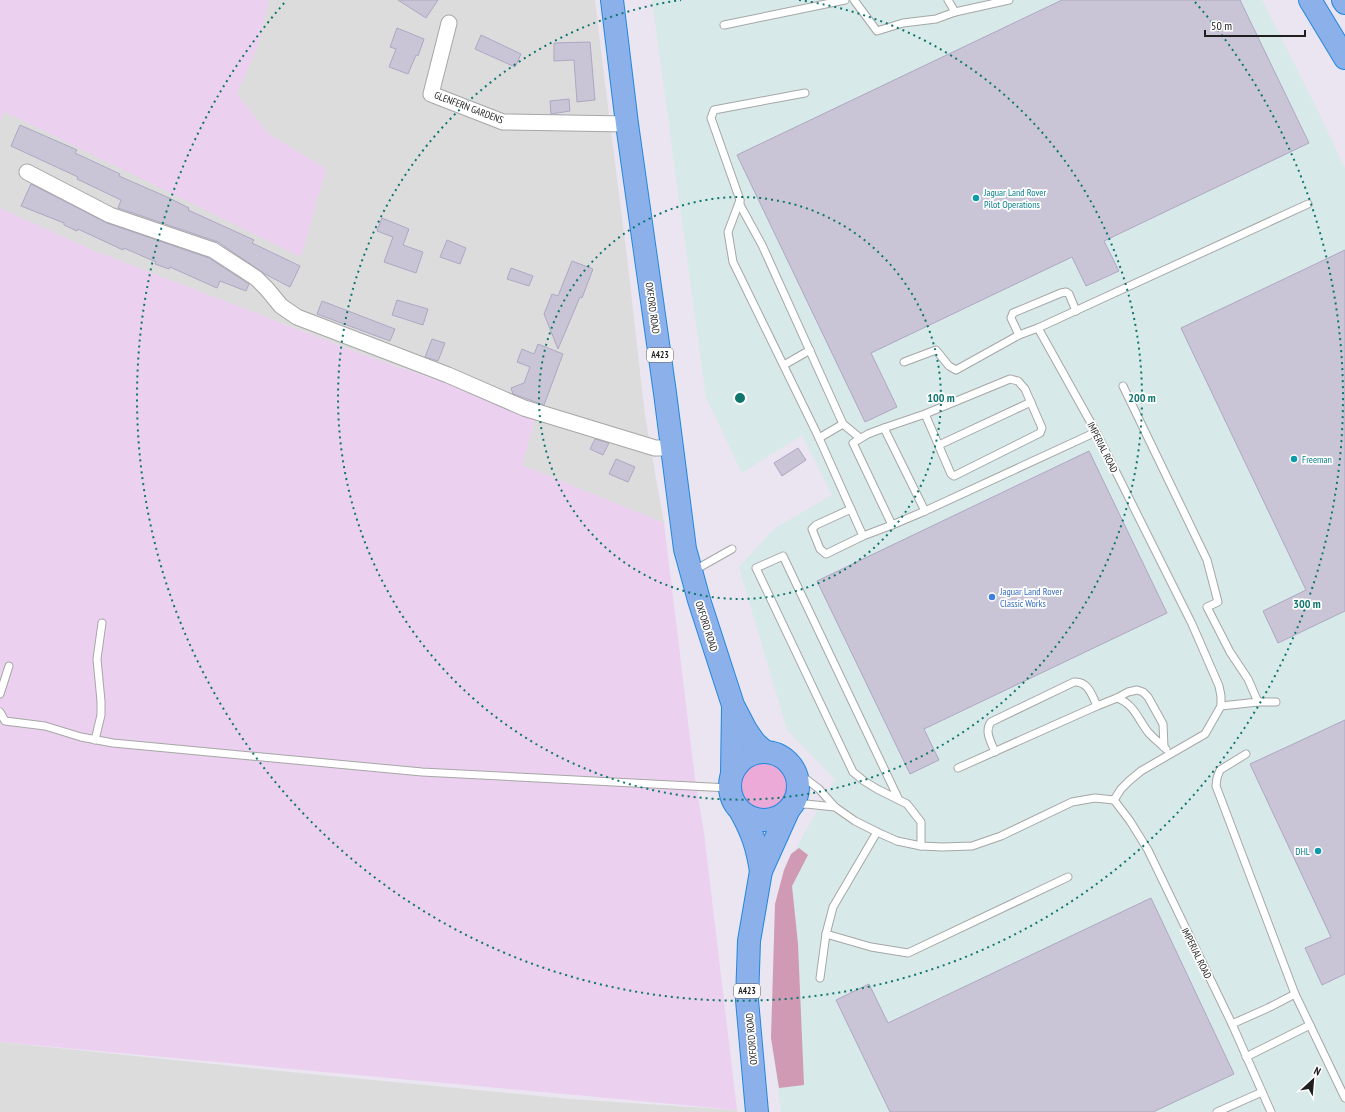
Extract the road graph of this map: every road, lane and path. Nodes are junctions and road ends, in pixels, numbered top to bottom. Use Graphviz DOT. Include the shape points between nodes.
graph roads {
  1 [pos="612,0"];
  2 [pos="845,0"];
  3 [pos="854,0"];
  4 [pos="948,0"];
  5 [pos="1008,0"];
  6 [pos="1310,0"];
  7 [pos="1343,0"];
  8 [pos="1345,3"];
  9 [pos="955,12"];
  10 [pos="449,23"];
  11 [pos="724,25"];
  12 [pos="1345,58"];
  13 [pos="805,93"];
  14 [pos="627,124"];
  15 [pos="27,172"];
  16 [pos="740,200"];
  17 [pos="1308,204"];
  18 [pos="1076,311"];
  19 [pos="1038,328"];
  20 [pos="1019,335"];
  21 [pos="810,350"];
  22 [pos="904,362"];
  23 [pos="784,366"];
  24 [pos="1123,386"];
  25 [pos="1031,402"];
  26 [pos="925,414"];
  27 [pos="843,424"];
  28 [pos="884,428"];
  29 [pos="1096,432"];
  30 [pos="819,438"];
  31 [pos="860,438"];
  32 [pos="939,445"];
  33 [pos="672,448"];
  34 [pos="851,510"];
  35 [pos="925,511"];
  36 [pos="892,525"];
  37 [pos="863,536"];
  38 [pos="732,549"];
  39 [pos="691,572"];
  40 [pos="102,622"];
  41 [pos="9,666"];
  42 [pos="0,694"];
  43 [pos="1117,698"];
  44 [pos="1258,702"];
  45 [pos="1276,702"];
  46 [pos="733,705"];
  47 [pos="1097,706"];
  48 [pos="1221,706"];
  49 [pos="0,712"];
  50 [pos="95,740"];
  51 [pos="1164,747"];
  52 [pos="765,752"];
  53 [pos="995,752"];
  54 [pos="1171,753"];
  55 [pos="1246,754"];
  56 [pos="958,768"];
  57 [pos="793,769"];
  58 [pos="731,780"];
  59 [pos="899,800"];
  60 [pos="1114,800"];
  61 [pos="835,806"];
  62 [pos="790,808"];
  63 [pos="742,812"];
  64 [pos="877,832"];
  65 [pos="921,846"];
  66 [pos="761,871"];
  67 [pos="1068,877"];
  68 [pos="826,934"];
  69 [pos="820,978"];
  70 [pos="1295,994"];
  71 [pos="1232,1024"];
  72 [pos="1310,1025"];
  73 [pos="1246,1057"];
  74 [pos="1262,1092"];
  75 [pos="1345,1098"];
  76 [pos="757,1112"];
  77 [pos="1217,1112"];
  78 [pos="1271,1112"];
  1 -- 14 [label="highway, OXFORD ROAD / A423"];
  2 -- 11 [label="lane"];
  3 -- 9 [label="lane" via="877,31 903,23 936,19"];
  4 -- 9 [label="lane"];
  5 -- 9 [label="lane"];
  6 -- 12 [label="highway"];
  7 -- 8 [label="highway"];
  10 -- 14 [label="street, GLENFERN GARDENS" via="431,94 502,122"];
  13 -- 16 [label="lane" via="714,110 711,118"];
  14 -- 33 [label="highway, OXFORD ROAD / A423"];
  15 -- 33 [label="street" via="110,215 213,250 256,278 281,306 297,317 448,375 524,408 655,448"];
  16 -- 21 [label="lane" via="740,205 762,245"];
  16 -- 23 [label="lane" via="728,232 734,262"];
  17 -- 18 [label="lane"];
  18 -- 19 [label="lane"];
  18 -- 20 [label="lane" via="1066,292 1033,304 1013,313 1011,318"];
  19 -- 20 [label="lane"];
  19 -- 29 [label="lane, IMPERIAL ROAD"];
  20 -- 22 [label="lane" via="956,370 949,366 936,350"];
  21 -- 23 [label="lane"];
  21 -- 27 [label="lane"];
  23 -- 30 [label="lane"];
  24 -- 44 [label="lane" via="1207,560 1218,602 1207,607 1230,652 1248,679"];
  25 -- 26 [label="lane" via="1018,381 1010,379"];
  25 -- 32 [label="lane"];
  25 -- 32 [label="lane" via="1042,428 1040,433 954,476 950,474"];
  26 -- 28 [label="lane"];
  26 -- 32 [label="lane"];
  27 -- 30 [label="lane"];
  27 -- 31 [label="lane"];
  28 -- 31 [label="lane"];
  28 -- 35 [label="lane"];
  29 -- 35 [label="lane"];
  29 -- 48 [label="lane, IMPERIAL ROAD" via="1192,624 1219,686"];
  30 -- 34 [label="lane"];
  31 -- 36 [label="lane" via="853,443"];
  33 -- 39 [label="highway, OXFORD ROAD / A423" via="685,549"];
  34 -- 37 [label="lane"];
  34 -- 37 [label="lane" via="816,524 812,529 820,549 826,554"];
  35 -- 36 [label="lane"];
  36 -- 37 [label="lane"];
  38 -- 39 [label="lane"];
  39 -- 46 [label="highway, OXFORD ROAD / A423"];
  40 -- 50 [label="lane" via="97,658 101,715"];
  41 -- 42 [label="lane"];
  43 -- 47 [label="lane"];
  43 -- 51 [label="lane" via="1128,704 1148,732"];
  43 -- 51 [label="lane" via="1128,692 1143,692 1163,724"];
  44 -- 45 [label="lane"];
  44 -- 48 [label="lane"];
  46 -- 52 [label="highway, OXFORD ROAD / A423" via="746,730"];
  46 -- 58 [label="highway, OXFORD ROAD / A423"];
  47 -- 53 [label="lane"];
  47 -- 53 [label="lane" via="1084,683 1074,682 991,722 987,732"];
  48 -- 54 [label="lane" via="1205,734"];
  49 -- 50 [label="lane" via="5,721 45,726"];
  50 -- 58 [label="lane" via="422,772"];
  51 -- 54 [label="lane"];
  52 -- 57 [label="highway" via="778,755"];
  52 -- 58 [label="highway" via="751,754 740,761"];
  53 -- 56 [label="lane"];
  54 -- 60 [label="lane" via="1129,780"];
  55 -- 70 [label="lane" via="1220,770 1216,786"];
  57 -- 61 [label="lane"];
  57 -- 62 [label="highway" via="798,791"];
  58 -- 63 [label="highway" via="733,802"];
  59 -- 59 [label="lane" via="877,789 853,772 756,568 783,556"];
  59 -- 65 [label="lane" via="907,804 921,822"];
  60 -- 65 [label="lane" via="1095,798 1072,802 1001,836 972,846"];
  60 -- 71 [label="lane, IMPERIAL ROAD" via="1148,850"];
  61 -- 62 [label="lane"];
  61 -- 64 [label="lane"];
  62 -- 63 [label="highway" via="776,819 769,820 754,819"];
  62 -- 66 [label="highway, OXFORD ROAD / A423"];
  63 -- 66 [label="highway, OXFORD ROAD / A423" via="753,835"];
  64 -- 65 [label="lane" via="897,841"];
  64 -- 68 [label="lane" via="832,907"];
  66 -- 76 [label="highway, OXFORD ROAD / A423" via="749,941 747,1000"];
  67 -- 68 [label="lane" via="908,952 871,947"];
  68 -- 69 [label="lane"];
  70 -- 71 [label="lane"];
  70 -- 72 [label="lane"];
  71 -- 73 [label="lane, IMPERIAL ROAD"];
  72 -- 73 [label="lane"];
  72 -- 75 [label="lane"];
  73 -- 74 [label="lane, IMPERIAL ROAD"];
  74 -- 77 [label="lane"];
  74 -- 78 [label="lane, IMPERIAL ROAD"];
}
